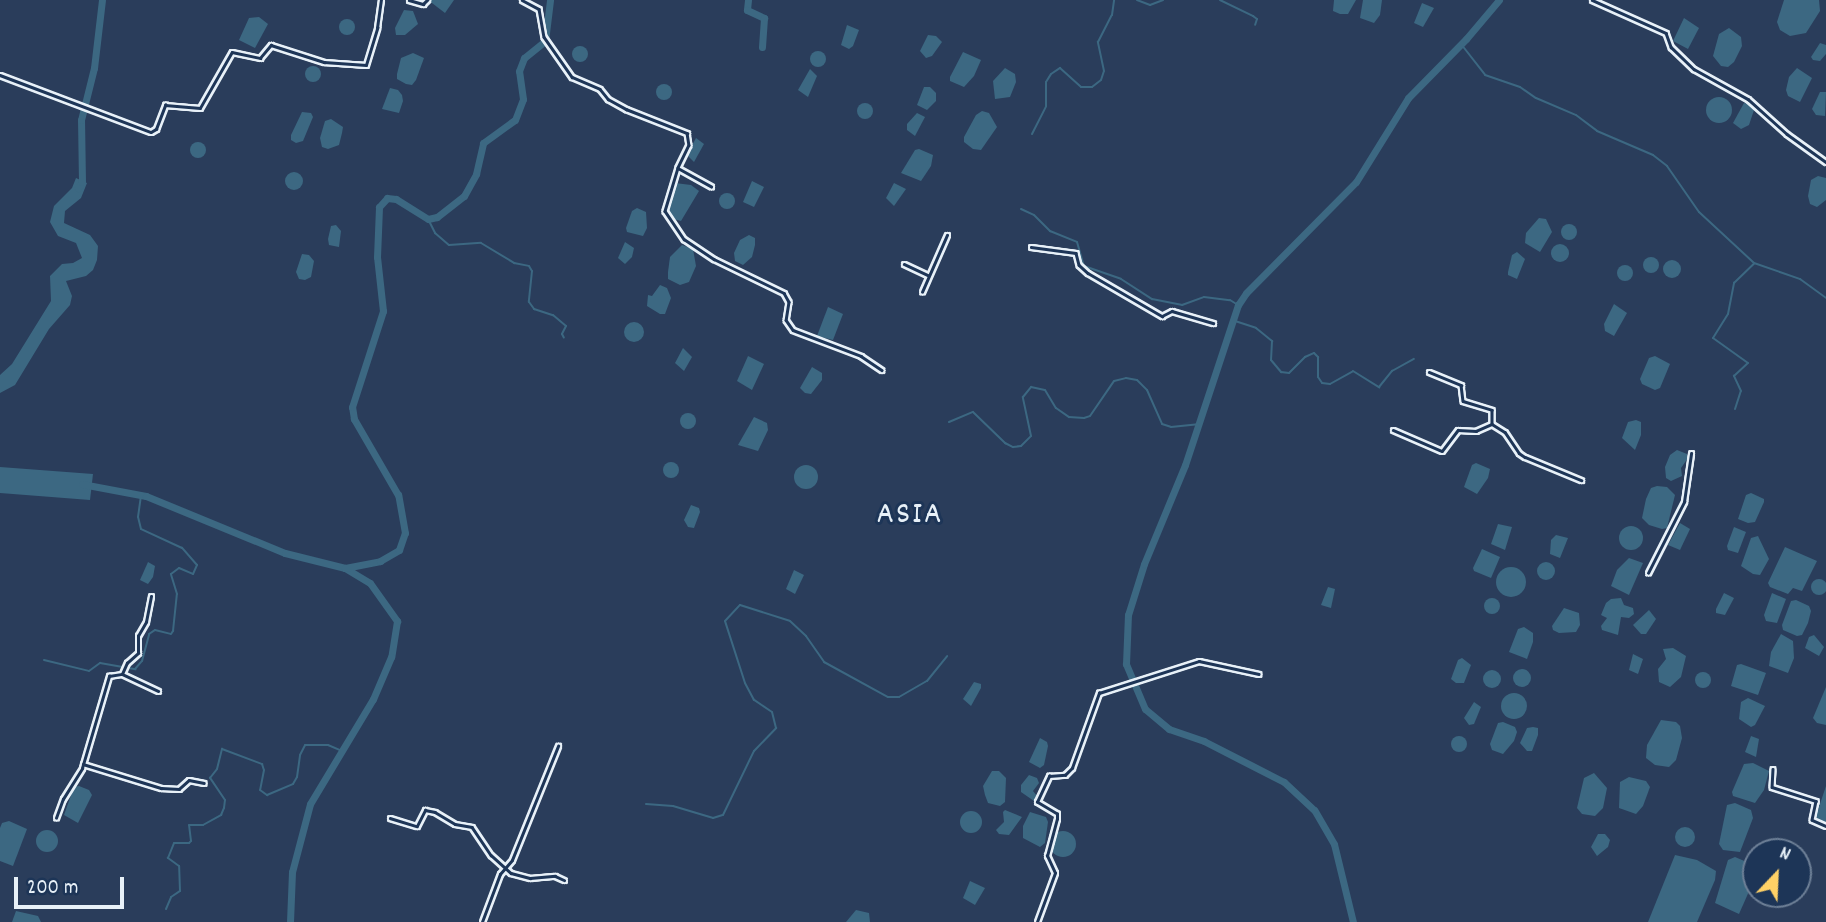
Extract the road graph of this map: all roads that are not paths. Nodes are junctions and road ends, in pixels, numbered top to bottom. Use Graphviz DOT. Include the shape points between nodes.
graph roads {
  1 [pos="381,0"];
  2 [pos="409,0"];
  3 [pos="427,0"];
  4 [pos="522,0"];
  5 [pos="1592,0"];
  6 [pos="0,75"];
  7 [pos="1826,162"];
  8 [pos="678,169"];
  9 [pos="711,186"];
  10 [pos="947,235"];
  11 [pos="1031,247"];
  12 [pos="904,264"];
  13 [pos="928,275"];
  14 [pos="922,292"];
  15 [pos="1213,323"];
  16 [pos="882,370"];
  17 [pos="1429,372"];
  18 [pos="1492,424"];
  19 [pos="1393,430"];
  20 [pos="1691,454"];
  21 [pos="1581,480"];
  22 [pos="1648,573"];
  23 [pos="151,596"];
  24 [pos="122,674"];
  25 [pos="1259,674"];
  26 [pos="158,691"];
  27 [pos="558,746"];
  28 [pos="83,764"];
  29 [pos="1773,769"];
  30 [pos="204,783"];
  31 [pos="56,818"];
  32 [pos="390,818"];
  33 [pos="1826,826"];
  34 [pos="505,868"];
  35 [pos="564,880"];
  36 [pos="482,922"];
  37 [pos="1037,922"];
  1 -- 6 [label="street" via="366,65 324,62 271,45 260,58 232,52 200,108 165,105 152,132"];
  2 -- 3 [label="street" via="421,4"];
  4 -- 8 [label="street" via="539,9 544,37 572,77 600,89 608,99 687,133 688,145"];
  5 -- 7 [label="street" via="1666,33 1671,47 1694,69 1748,99"];
  8 -- 9 [label="street"];
  8 -- 16 [label="street" via="665,211 684,239 713,259 788,296 786,320 793,330 862,356"];
  10 -- 13 [label="street"];
  11 -- 15 [label="street" via="1076,253 1079,265 1088,273 1162,316 1172,312"];
  12 -- 13 [label="street"];
  13 -- 14 [label="street"];
  17 -- 18 [label="street" via="1461,385 1463,401 1492,410"];
  18 -- 19 [label="street" via="1476,431 1458,429 1442,451"];
  18 -- 21 [label="street" via="1505,432 1525,457"];
  20 -- 22 [label="street" via="1685,502"];
  23 -- 24 [label="street" via="138,636 138,653"];
  24 -- 26 [label="street"];
  24 -- 28 [label="street" via="109,676"];
  25 -- 37 [label="street" via="1199,661 1096,696 1072,768 1065,775 1049,776 1037,802 1057,814 1047,856 1055,873"];
  27 -- 34 [label="street"];
  28 -- 30 [label="street" via="161,788 179,789 189,780"];
  28 -- 31 [label="street"];
  29 -- 33 [label="street" via="1772,787 1815,801 1812,820"];
  32 -- 34 [label="street" via="417,826 428,810 455,824 468,825"];
  34 -- 35 [label="street" via="521,877"];
  34 -- 36 [label="street"];
}
